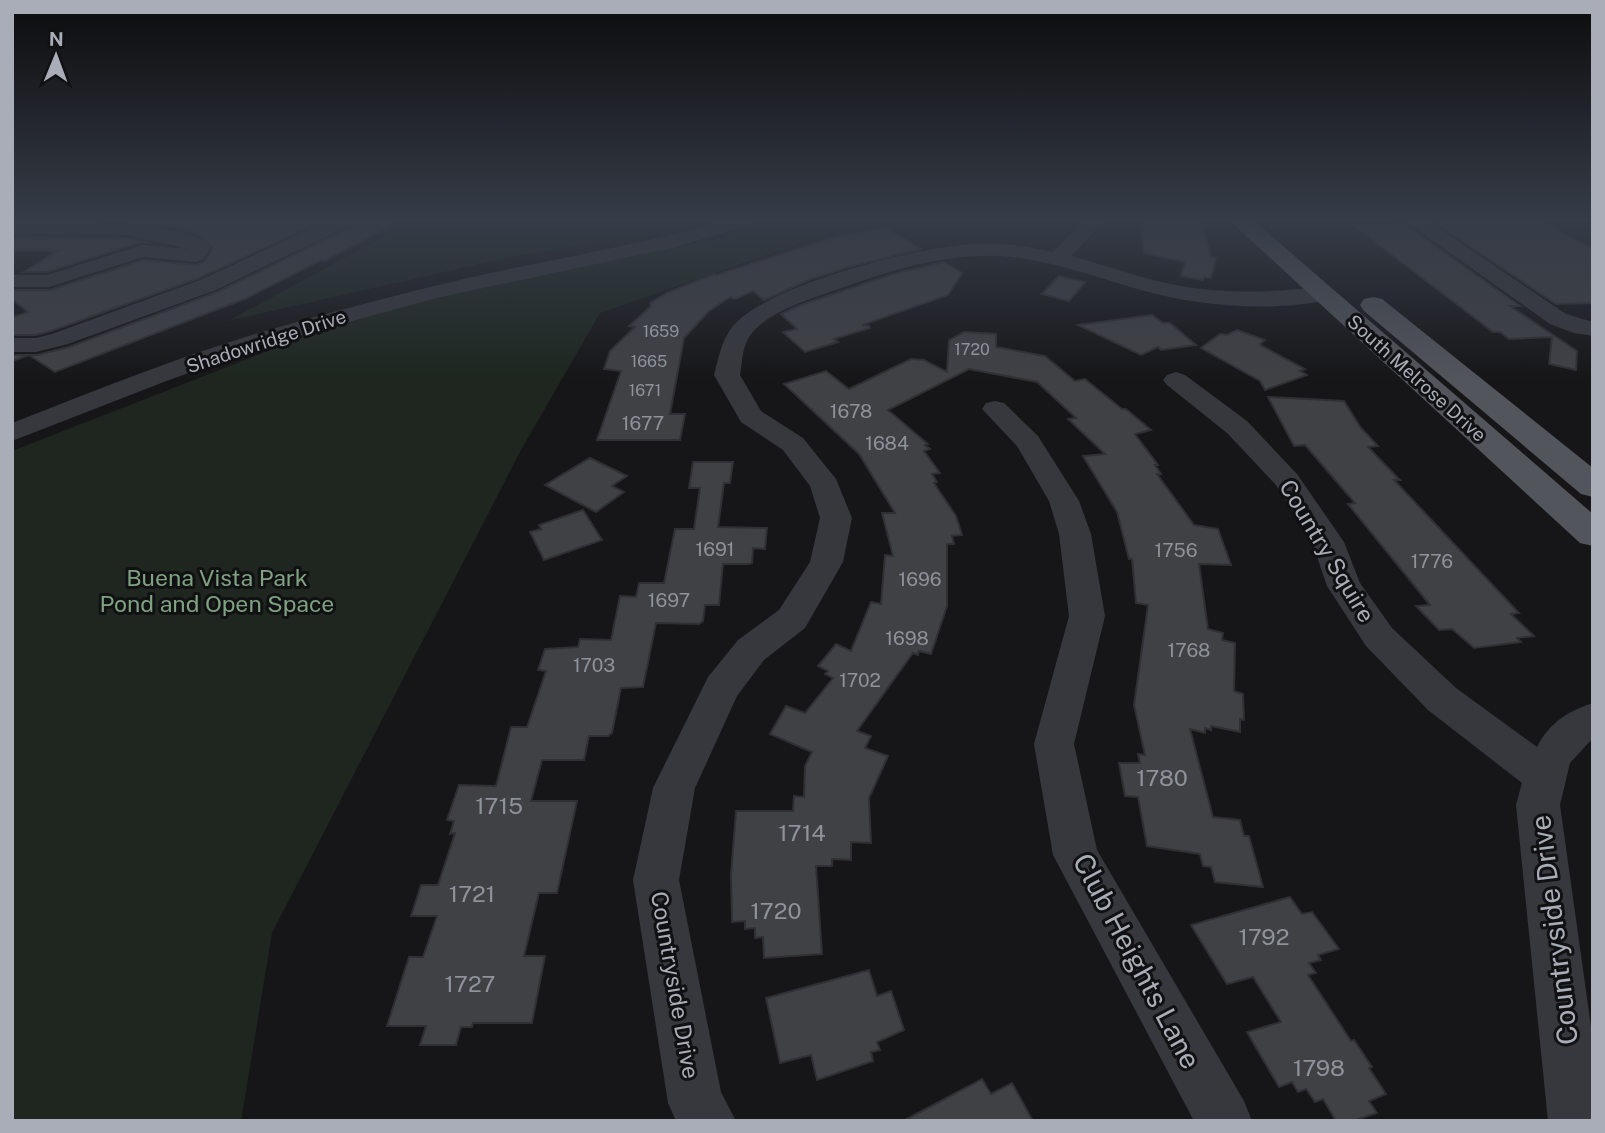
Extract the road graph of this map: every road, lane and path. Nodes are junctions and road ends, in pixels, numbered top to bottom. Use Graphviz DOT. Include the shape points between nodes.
graph roads {
  1 [pos="59,274"];
  2 [pos="70,274"];
  3 [pos="231,274"];
  4 [pos="461,274"];
  5 [pos="514,274"];
  6 [pos="861,274"];
  7 [pos="1114,274"];
  8 [pos="1300,274"];
  9 [pos="1337,274"];
  10 [pos="1492,274"];
  11 [pos="12,281"];
  12 [pos="48,281"];
  13 [pos="1323,294"];
  14 [pos="12,303"];
  15 [pos="1593,328"];
  16 [pos="12,345"];
  17 [pos="1176,380"];
  18 [pos="995,409"];
  19 [pos="12,415"];
  20 [pos="12,433"];
  21 [pos="1593,486"];
  22 [pos="1593,534"];
  23 [pos="1593,719"];
  24 [pos="1543,775"];
  25 [pos="708,1121"];
  26 [pos="1224,1121"];
  27 [pos="1576,1121"];
  1 -- 12 [label="street"];
  2 -- 12 [label="street"];
  3 -- 16 [label="street" via="60,339"];
  4 -- 19 [label="street, Shadowridge Drive" via="258,326"];
  5 -- 20 [label="street, Shadowridge Drive" via="269,337"];
  6 -- 25 [label="street, Countryside Drive" via="762,313 737,337 727,375 751,416 793,444 825,485 836,518 826,562 792,619 751,650 722,688 674,788 656,880 696,1103"];
  7 -- 13 [label="street, Countryside Drive" via="1214,298 1255,300"];
  8 -- 13 [label="main road, South Melrose Drive"];
  9 -- 21 [label="main road, South Melrose Drive"];
  10 -- 15 [label="street" via="1558,319"];
  11 -- 12 [label="street"];
  12 -- 14 [label="street"];
  13 -- 22 [label="main road, South Melrose Drive"];
  17 -- 24 [label="street, Country Squire" via="1237,427 1287,480 1328,542 1344,586 1379,637 1442,699"];
  18 -- 26 [label="street, Club Heights Lane" via="1028,442 1065,501 1075,534 1087,616 1054,744 1076,855"];
  23 -- 24 [label="street, Countryside Drive" via="1565,736"];
  24 -- 27 [label="street, Countryside Drive" via="1538,805"];
}
